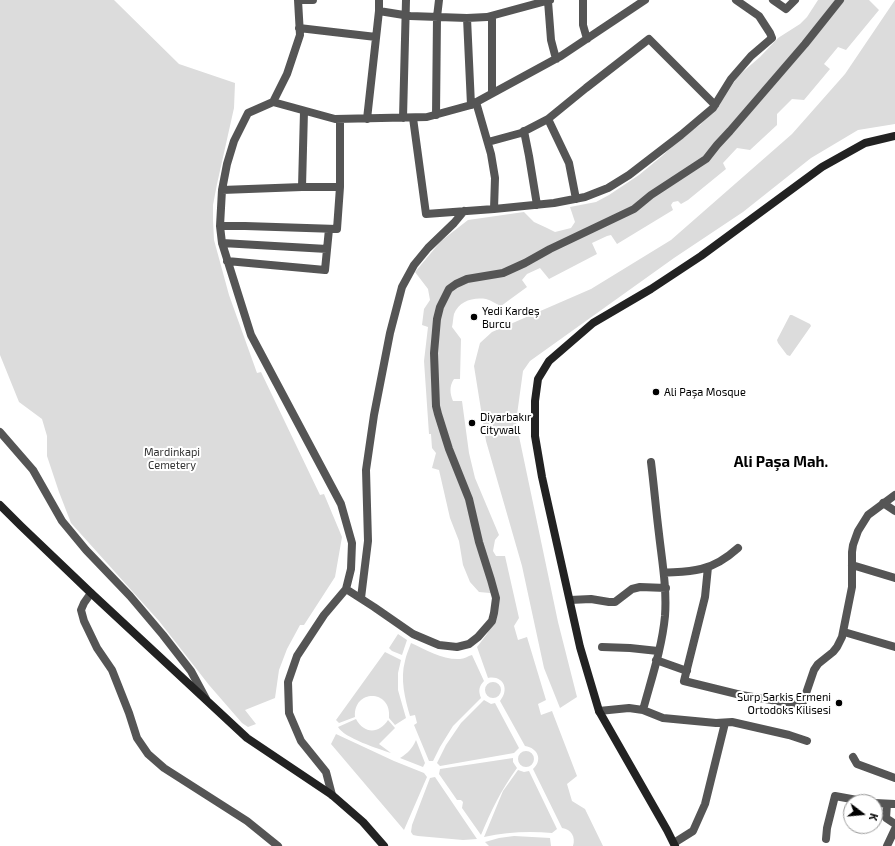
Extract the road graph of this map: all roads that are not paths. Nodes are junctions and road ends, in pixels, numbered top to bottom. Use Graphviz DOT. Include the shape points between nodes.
graph roads {
  1 [pos="298,0"];
  2 [pos="313,0"];
  3 [pos="379,0"];
  4 [pos="406,0"];
  5 [pos="439,0"];
  6 [pos="549,0"];
  7 [pos="583,0"];
  8 [pos="645,0"];
  9 [pos="736,0"];
  10 [pos="773,0"];
  11 [pos="795,0"];
  12 [pos="840,0"];
  13 [pos="379,11"];
  14 [pos="405,15"];
  15 [pos="437,16"];
  16 [pos="492,16"];
  17 [pos="467,18"];
  18 [pos="299,28"];
  19 [pos="376,37"];
  20 [pos="587,39"];
  21 [pos="556,59"];
  22 [pos="492,93"];
  23 [pos="273,102"];
  24 [pos="474,103"];
  25 [pos="715,105"];
  26 [pos="304,111"];
  27 [pos="436,115"];
  28 [pos="367,118"];
  29 [pos="403,118"];
  30 [pos="413,118"];
  31 [pos="340,119"];
  32 [pos="548,119"];
  33 [pos="524,131"];
  34 [pos="895,136"];
  35 [pos="488,142"];
  36 [pos="302,187"];
  37 [pos="340,187"];
  38 [pos="222,190"];
  39 [pos="576,199"];
  40 [pos="537,205"];
  41 [pos="494,209"];
  42 [pos="464,211"];
  43 [pos="220,226"];
  44 [pos="329,229"];
  45 [pos="222,243"];
  46 [pos="327,249"];
  47 [pos="227,261"];
  48 [pos="0,432"];
  49 [pos="651,462"];
  50 [pos="895,495"];
  51 [pos="884,503"];
  52 [pos="0,505"];
  53 [pos="895,510"];
  54 [pos="738,548"];
  55 [pos="852,565"];
  56 [pos="708,567"];
  57 [pos="664,573"];
  58 [pos="895,578"];
  59 [pos="666,588"];
  60 [pos="346,589"];
  61 [pos="91,593"];
  62 [pos="361,598"];
  63 [pos="570,600"];
  64 [pos="844,632"];
  65 [pos="602,647"];
  66 [pos="895,647"];
  67 [pos="658,651"];
  68 [pos="656,660"];
  69 [pos="687,671"];
  70 [pos="208,702"];
  71 [pos="643,710"];
  72 [pos="599,711"];
  73 [pos="725,723"];
  74 [pos="807,741"];
  75 [pos="853,757"];
  76 [pos="895,778"];
  77 [pos="332,795"];
  78 [pos="843,797"];
  79 [pos="891,804"];
  80 [pos="895,824"];
  81 [pos="895,829"];
  82 [pos="826,839"];
  83 [pos="674,844"];
  84 [pos="278,846"];
  85 [pos="384,846"];
  86 [pos="887,846"];
  1 -- 2 [label="street"];
  1 -- 18 [label="street"];
  3 -- 13 [label="street"];
  4 -- 14 [label="street"];
  5 -- 15 [label="street"];
  6 -- 16 [label="street"];
  6 -- 21 [label="street" via="551,40"];
  7 -- 20 [label="street" via="583,25"];
  8 -- 20 [label="street"];
  9 -- 25 [label="street" via="759,16 772,38 751,56 731,79"];
  10 -- 11 [label="street" via="786,9"];
  12 -- 62 [label="street" via="706,159 634,209 503,273 467,279 449,289 437,319 434,353 436,406 469,499 496,598 492,621 469,644 450,647 413,634"];
  13 -- 14 [label="street"];
  13 -- 19 [label="street"];
  14 -- 15 [label="street"];
  14 -- 29 [label="street"];
  15 -- 17 [label="street"];
  15 -- 27 [label="street"];
  16 -- 17 [label="street"];
  16 -- 22 [label="street"];
  17 -- 24 [label="street"];
  18 -- 19 [label="street"];
  18 -- 23 [label="street" via="300,35 287,74"];
  19 -- 28 [label="street"];
  20 -- 21 [label="street"];
  21 -- 22 [label="street"];
  22 -- 24 [label="street"];
  23 -- 26 [label="street"];
  23 -- 38 [label="street" via="248,113 234,141"];
  24 -- 27 [label="street"];
  24 -- 35 [label="street"];
  25 -- 32 [label="street" via="649,39"];
  25 -- 39 [label="street" via="629,175 608,188"];
  26 -- 31 [label="street"];
  26 -- 36 [label="street"];
  27 -- 30 [label="street"];
  28 -- 29 [label="street"];
  28 -- 31 [label="street"];
  29 -- 30 [label="street"];
  30 -- 42 [label="street" via="426,214"];
  31 -- 37 [label="street"];
  32 -- 33 [label="street"];
  32 -- 39 [label="street" via="569,163"];
  33 -- 35 [label="street"];
  33 -- 40 [label="street"];
  34 -- 63 [label="street" via="865,143 822,167 701,256 593,323 550,361 538,379 534,401 535,436"];
  35 -- 41 [label="street" via="495,178"];
  36 -- 37 [label="street"];
  36 -- 38 [label="street"];
  37 -- 44 [label="street" via="337,229"];
  38 -- 43 [label="street"];
  39 -- 40 [label="street"];
  40 -- 41 [label="street"];
  41 -- 42 [label="street"];
  42 -- 62 [label="street" via="414,265 402,288 390,333 366,470 368,541"];
  43 -- 44 [label="street"];
  43 -- 45 [label="street"];
  44 -- 46 [label="street"];
  45 -- 46 [label="street"];
  45 -- 47 [label="street"];
  46 -- 47 [label="street" via="325,270"];
  47 -- 60 [label="street" via="251,335 341,504 352,543 351,569"];
  48 -- 70 [label="street" via="33,470 62,521 163,634 191,671"];
  49 -- 57 [label="street"];
  50 -- 51 [label="street"];
  51 -- 53 [label="street"];
  51 -- 55 [label="street" via="868,515 858,531 853,545"];
  52 -- 61 [label="street"];
  54 -- 56 [label="street"];
  55 -- 58 [label="street"];
  55 -- 64 [label="street" via="852,587"];
  56 -- 57 [label="street"];
  56 -- 69 [label="street" via="705,597"];
  57 -- 59 [label="street"];
  59 -- 63 [label="street" via="632,589 615,602"];
  59 -- 67 [label="street" via="664,629"];
  60 -- 62 [label="street"];
  60 -- 77 [label="street" via="324,615 297,656 288,682 289,713 301,741 326,772"];
  61 -- 70 [label="street"];
  61 -- 84 [label="street" via="81,610 84,621 97,648 112,670 137,738 148,754 164,768 233,812"];
  63 -- 72 [label="street"];
  64 -- 66 [label="street"];
  64 -- 69 [label="street" via="837,647 814,670 802,704 741,695 684,681"];
  65 -- 67 [label="street"];
  67 -- 68 [label="street"];
  68 -- 69 [label="street"];
  68 -- 71 [label="street"];
  70 -- 77 [label="street" via="247,738"];
  71 -- 72 [label="street" via="629,708"];
  71 -- 73 [label="street" via="663,718"];
  72 -- 83 [label="street"];
  73 -- 74 [label="street" via="732,722"];
  73 -- 83 [label="street" via="705,804 693,831"];
  75 -- 76 [label="street" via="857,764"];
  77 -- 85 [label="street" via="363,822"];
  78 -- 82 [label="street" via="835,796"];
  79 -- 80 [label="street" via="886,818"];
  81 -- 86 [label="street"];
}
